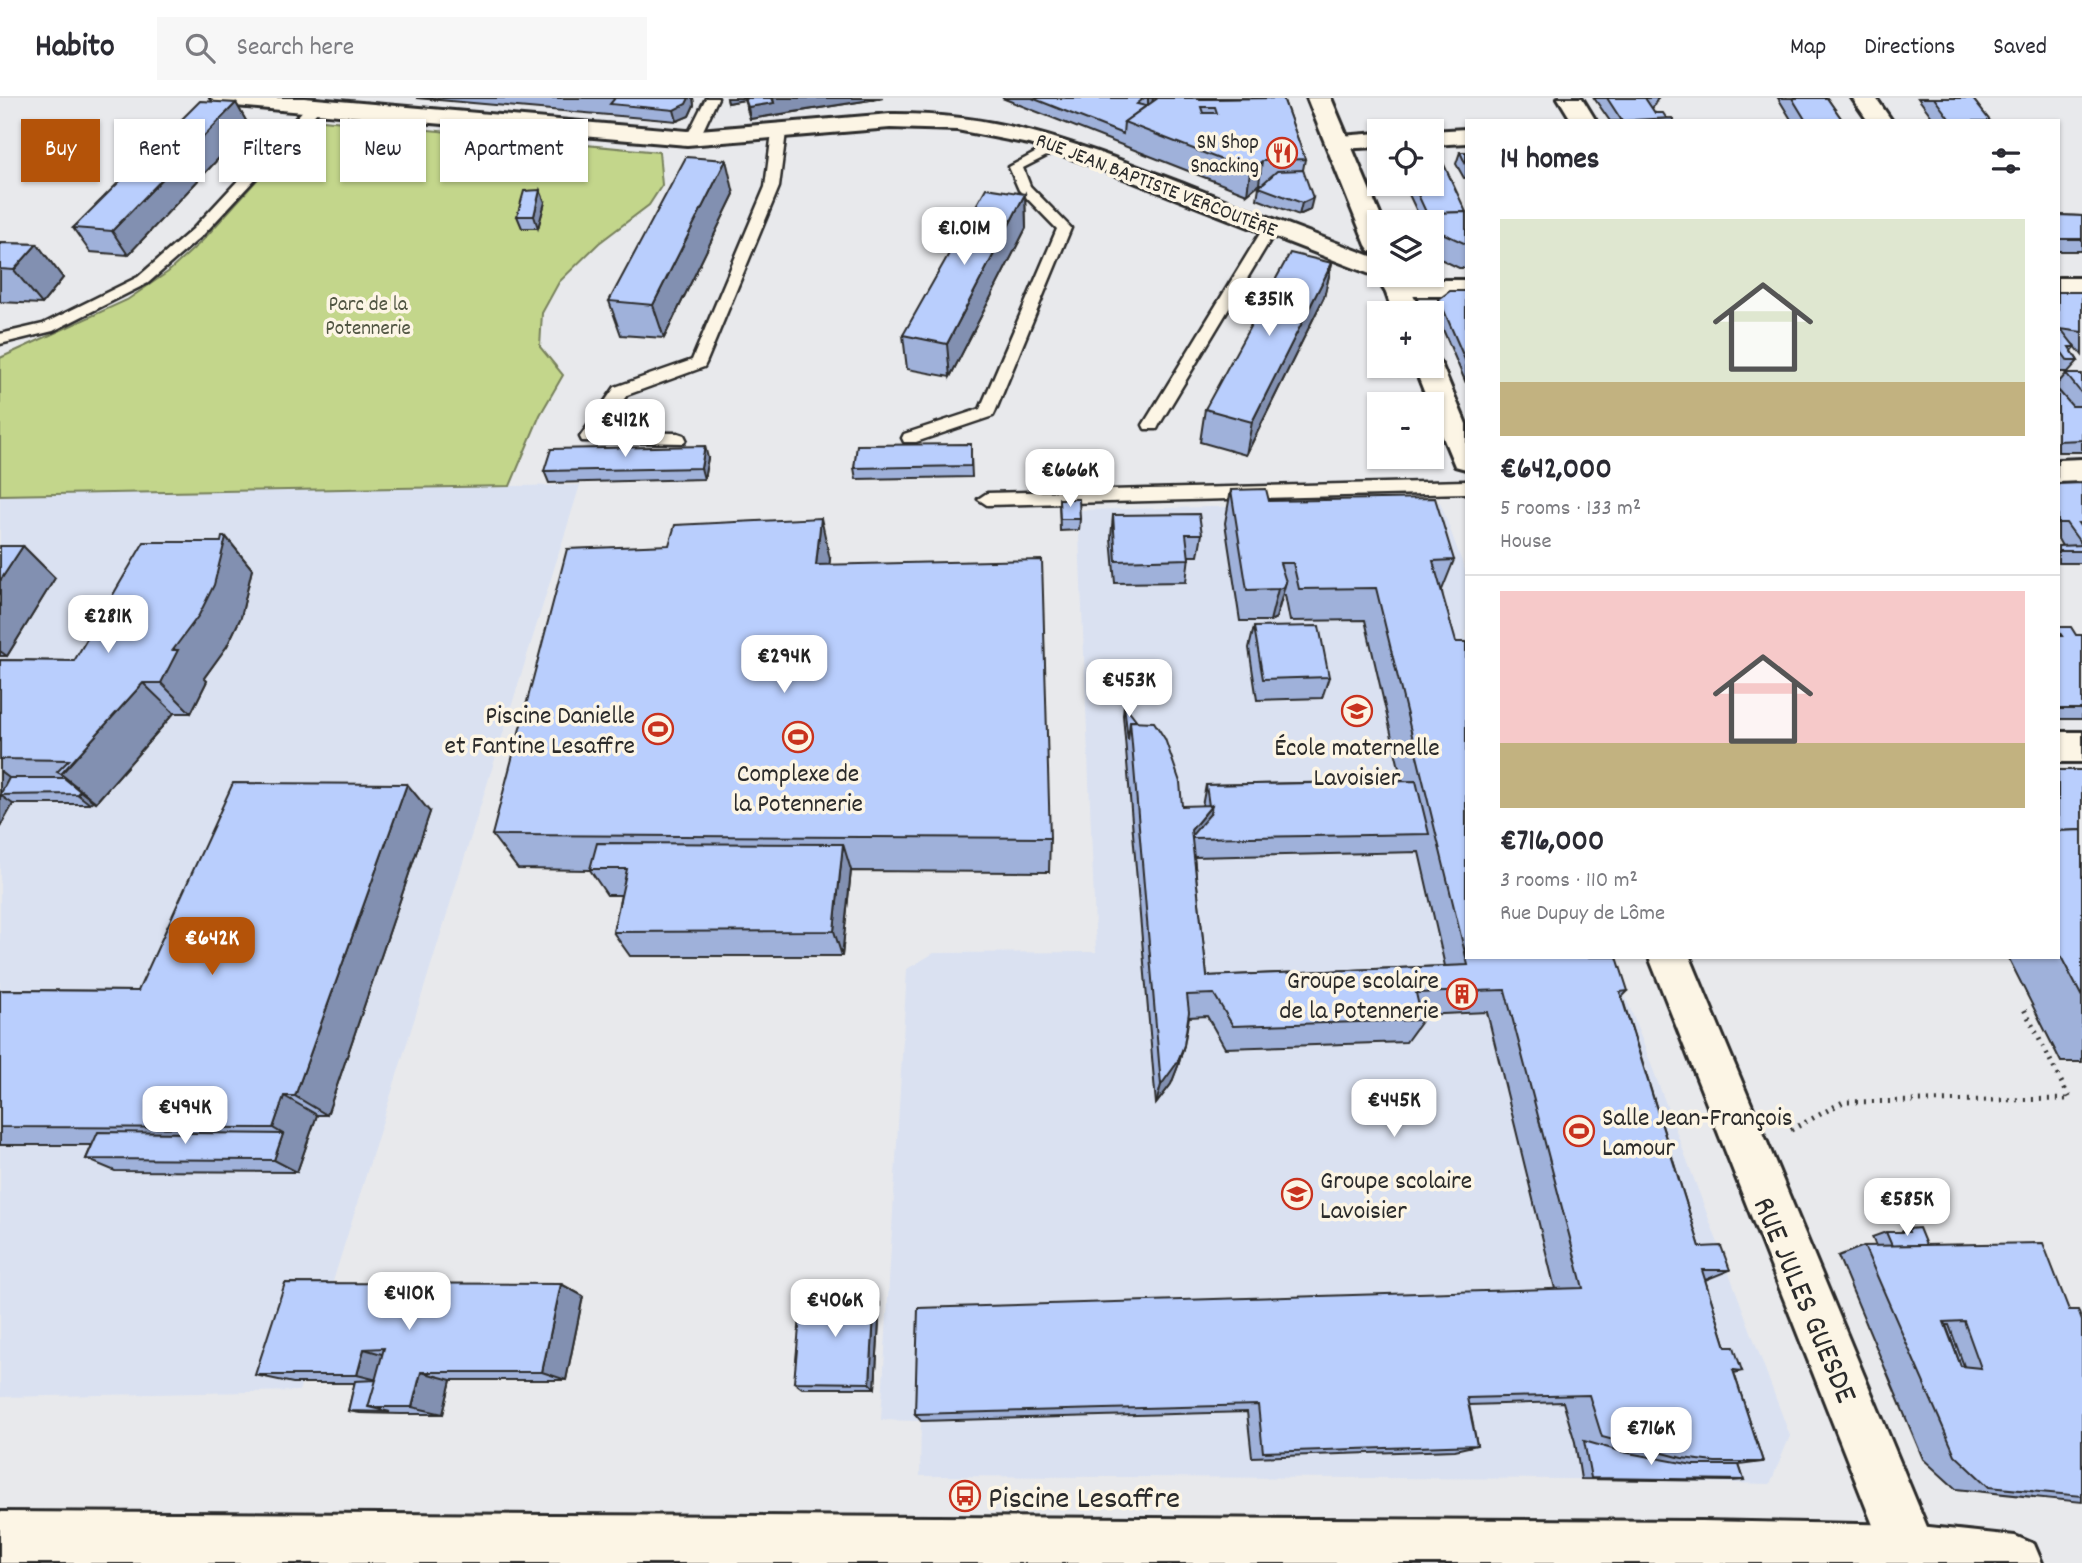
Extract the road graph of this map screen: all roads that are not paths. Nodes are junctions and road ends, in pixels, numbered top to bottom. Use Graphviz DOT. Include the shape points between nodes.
graph roads {
  1 [pos="223,98"];
  2 [pos="712,98"];
  3 [pos="1319,98"];
  4 [pos="1570,98"];
  5 [pos="1864,98"];
  6 [pos="307,103"];
  7 [pos="931,109"];
  8 [pos="1583,119"];
  9 [pos="1879,119"];
  10 [pos="779,132"];
  11 [pos="1465,136"];
  12 [pos="1444,137"];
  13 [pos="693,138"];
  14 [pos="1367,141"];
  15 [pos="1337,142"];
  16 [pos="1059,144"];
  17 [pos="1367,216"];
  18 [pos="1271,227"];
  19 [pos="1367,273"];
  20 [pos="2060,286"];
  21 [pos="2082,286"];
  22 [pos="1430,287"];
  23 [pos="1465,288"];
  24 [pos="0,339"];
  25 [pos="1433,378"];
  26 [pos="1151,425"];
  27 [pos="910,438"];
  28 [pos="678,439"];
  29 [pos="1465,457"];
  30 [pos="2082,470"];
  31 [pos="2060,471"];
  32 [pos="1465,487"];
  33 [pos="987,499"];
  34 [pos="2060,747"];
  35 [pos="2082,747"];
  36 [pos="1670,959"];
  37 [pos="0,1539"];
  38 [pos="228,1552"];
  39 [pos="1913,1557"];
  40 [pos="2015,1563"];
  1 -- 6 [label="street, RUE JEAN BAPTISTE VERCOUTÈRE"];
  2 -- 13 [label="lane"];
  3 -- 15 [label="street"];
  4 -- 8 [label="street"];
  5 -- 9 [label="street"];
  6 -- 13 [label="street, RUE JEAN BAPTISTE VERCOUTÈRE"];
  6 -- 24 [label="lane" via="198,232 143,280 48,328"];
  7 -- 10 [label="street, RUE JEAN BAPTISTE VERCOUTÈRE" via="890,121"];
  7 -- 16 [label="street, RUE JEAN BAPTISTE VERCOUTÈRE"];
  10 -- 13 [label="street, RUE JEAN BAPTISTE VERCOUTÈRE"];
  10 -- 28 [label="lane" via="772,187 698,363 621,391 589,436"];
  11 -- 12 [label="street"];
  14 -- 15 [label="street"];
  15 -- 17 [label="street"];
  16 -- 18 [label="street, RUE JEAN BAPTISTE VERCOUTÈRE"];
  16 -- 27 [label="lane" via="1016,167 1024,187 1064,228 987,412"];
  18 -- 19 [label="street, RUE JEAN BAPTISTE VERCOUTÈRE"];
  18 -- 26 [label="lane"];
  20 -- 21 [label="street"];
  22 -- 23 [label="street"];
  25 -- 29 [label="street"];
  30 -- 31 [label="street"];
  32 -- 33 [label="lane"];
  34 -- 35 [label="street"];
  36 -- 39 [label="street, RUE JULES GUESDE"];
  37 -- 38 [label="street"];
  38 -- 39 [label="street" via="1555,1547"];
  39 -- 40 [label="street"];
}
